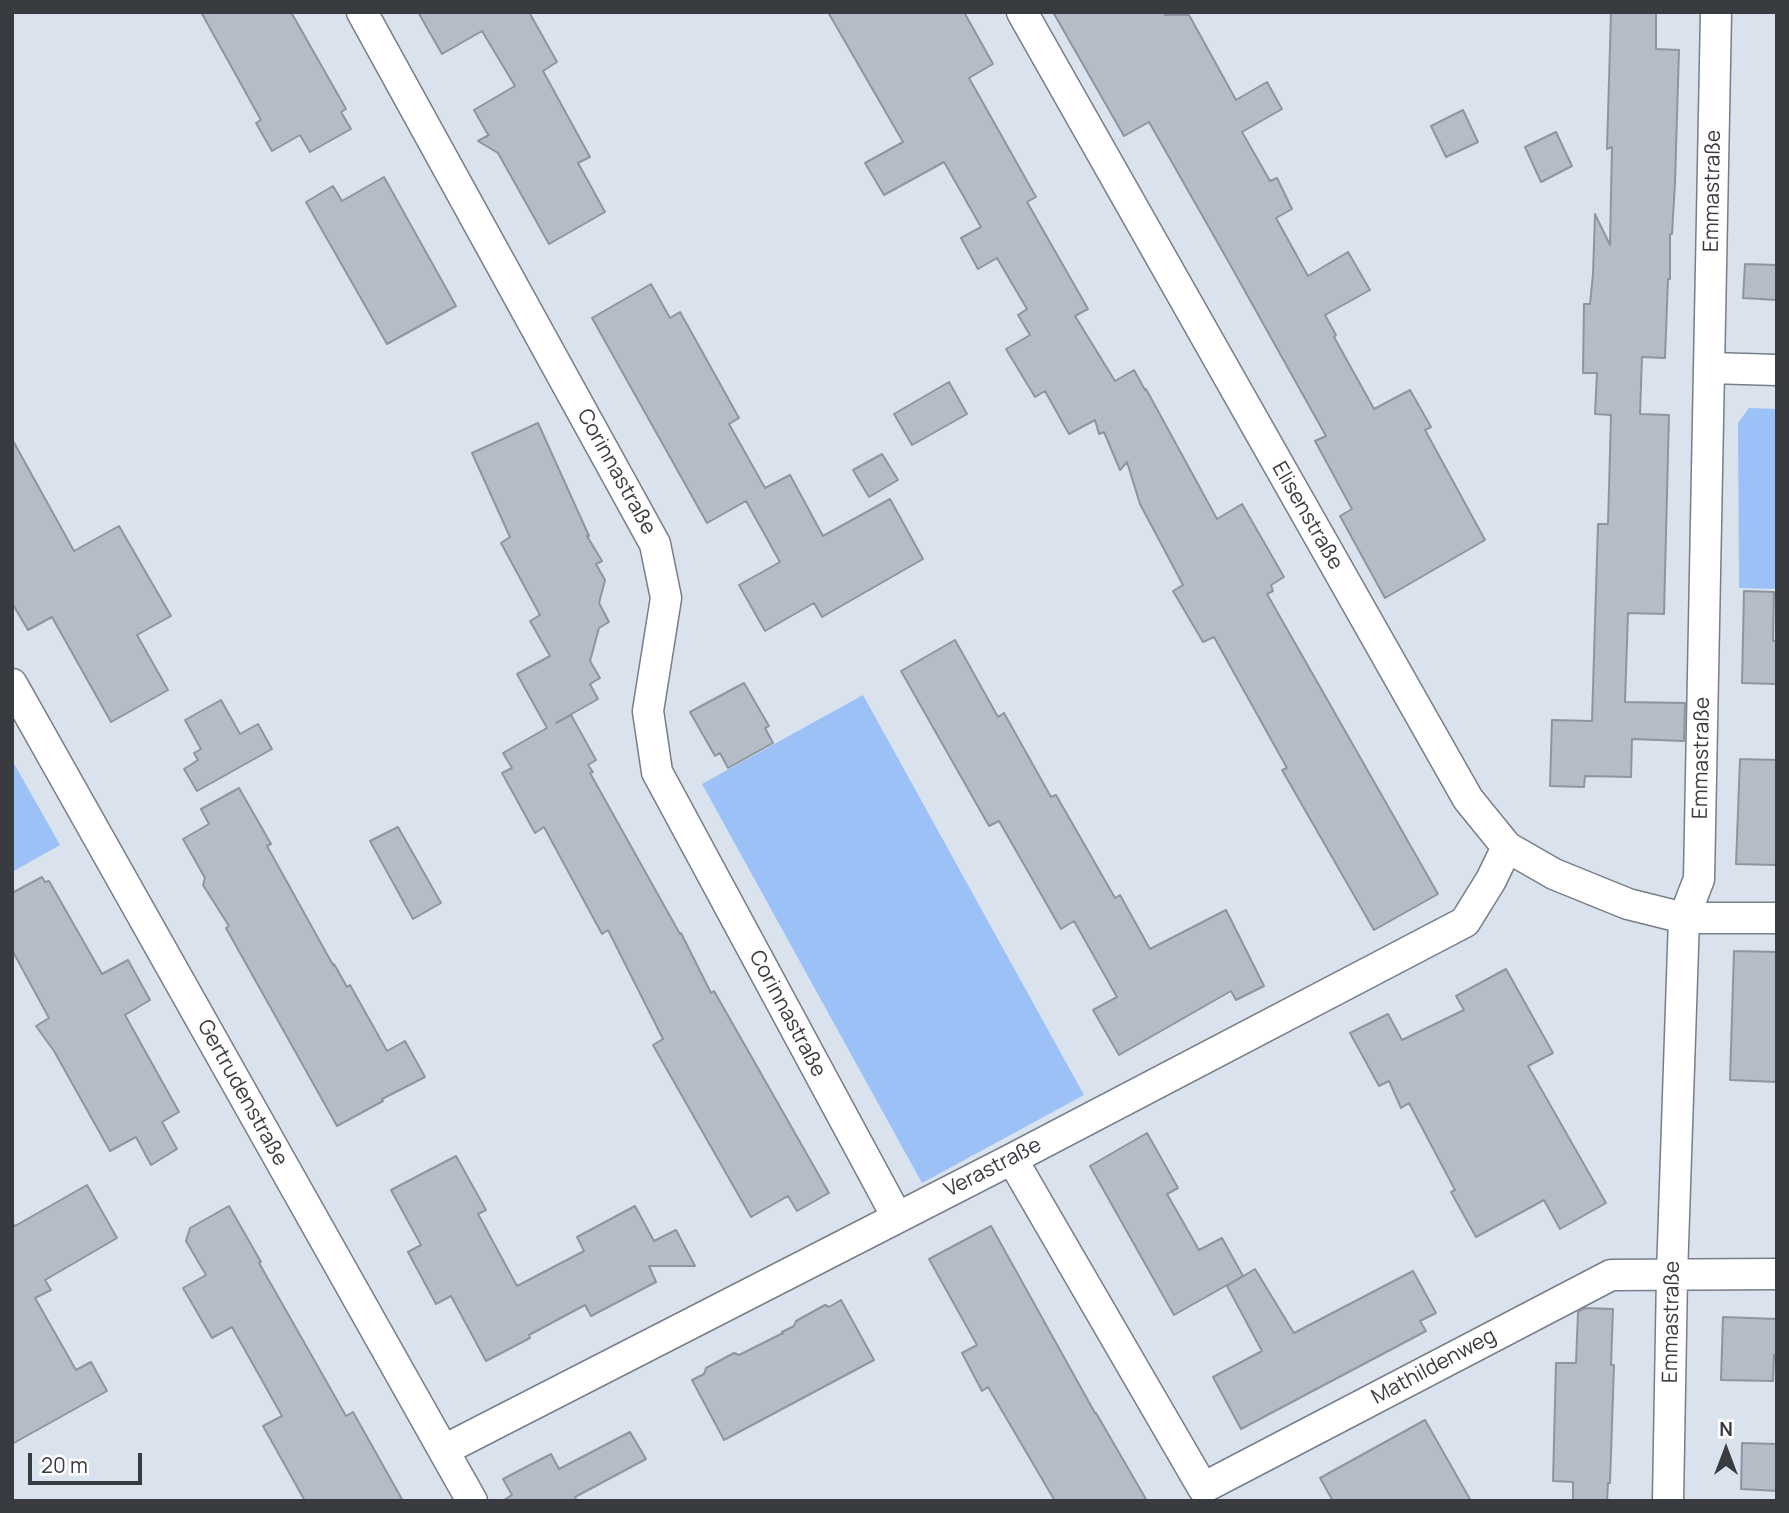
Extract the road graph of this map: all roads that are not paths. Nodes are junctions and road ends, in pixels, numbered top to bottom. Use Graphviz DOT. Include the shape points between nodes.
graph roads {
  1 [pos="362,12"];
  2 [pos="1022,12"];
  3 [pos="1716,12"];
  4 [pos="1710,368"];
  5 [pos="1777,370"];
  6 [pos="12,684"];
  7 [pos="1507,847"];
  8 [pos="1684,918"];
  9 [pos="1777,918"];
  10 [pos="1012,1158"];
  11 [pos="897,1217"];
  12 [pos="1777,1274"];
  13 [pos="1672,1275"];
  14 [pos="444,1450"];
  15 [pos="1199,1494"];
  16 [pos="472,1501"];
  17 [pos="1668,1501"];
  1 -- 11 [label="street, Corinnastraße" via="655,544 666,598 648,711 657,772"];
  2 -- 7 [label="street, Elisenstraße" via="1468,799"];
  3 -- 4 [label="street, Emmastraße"];
  4 -- 5 [label="street"];
  4 -- 8 [label="street, Emmastraße" via="1699,879"];
  6 -- 14 [label="street, Gertrudenstraße"];
  7 -- 8 [label="street, Elisenstraße" via="1554,874 1603,894"];
  7 -- 10 [label="street, Verastraße" via="1465,922"];
  8 -- 9 [label="street, Elisenstraße"];
  8 -- 13 [label="street, Emmastraße"];
  10 -- 11 [label="street, Verastraße"];
  10 -- 15 [label="street, Mathildenweg"];
  11 -- 14 [label="street, Verastraße"];
  12 -- 13 [label="street, Mathildenweg"];
  13 -- 15 [label="street, Mathildenweg" via="1611,1275"];
  13 -- 17 [label="street, Emmastraße"];
  14 -- 16 [label="street, Gertrudenstraße"];
}
